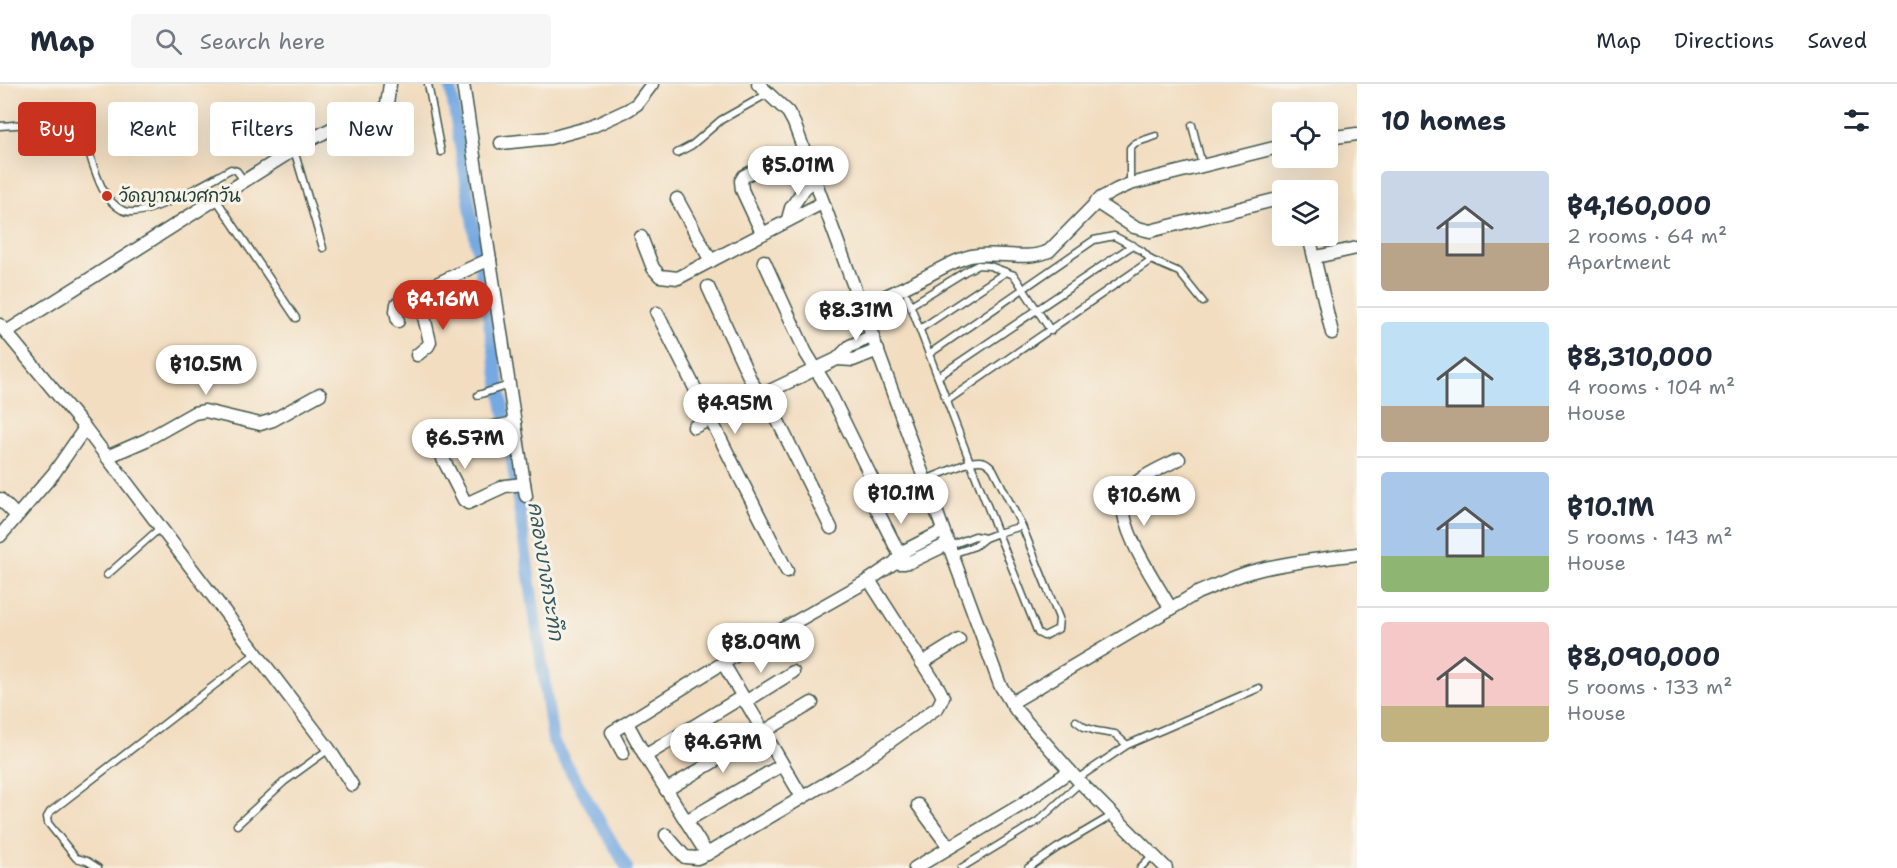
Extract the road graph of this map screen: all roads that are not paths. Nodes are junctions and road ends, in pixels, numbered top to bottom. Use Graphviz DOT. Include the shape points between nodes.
graph roads {
  1 [pos="390,84"];
  2 [pos="428,84"];
  3 [pos="463,84"];
  4 [pos="652,84"];
  5 [pos="758,84"];
  6 [pos="769,93"];
  7 [pos="1192,125"];
  8 [pos="0,126"];
  9 [pos="1357,134"];
  10 [pos="1156,136"];
  11 [pos="1338,137"];
  12 [pos="315,138"];
  13 [pos="501,143"];
  14 [pos="1272,148"];
  15 [pos="441,152"];
  16 [pos="676,153"];
  17 [pos="283,156"];
  18 [pos="296,156"];
  19 [pos="776,160"];
  20 [pos="1202,165"];
  21 [pos="813,176"];
  22 [pos="244,181"];
  23 [pos="1130,184"];
  24 [pos="216,199"];
  25 [pos="677,199"];
  26 [pos="1272,200"];
  27 [pos="1096,202"];
  28 [pos="822,203"];
  29 [pos="788,219"];
  30 [pos="762,233"];
  31 [pos="641,237"];
  32 [pos="1132,245"];
  33 [pos="1313,246"];
  34 [pos="323,248"];
  35 [pos="1357,248"];
  36 [pos="1316,257"];
  37 [pos="1151,260"];
  38 [pos="485,261"];
  39 [pos="711,261"];
  40 [pos="764,261"];
  41 [pos="1006,272"];
  42 [pos="708,287"];
  43 [pos="1023,290"];
  44 [pos="418,292"];
  45 [pos="907,296"];
  46 [pos="1203,302"];
  47 [pos="911,305"];
  48 [pos="862,307"];
  49 [pos="1037,311"];
  50 [pos="657,313"];
  51 [pos="296,318"];
  52 [pos="398,321"];
  53 [pos="3,329"];
  54 [pos="920,329"];
  55 [pos="1051,331"];
  56 [pos="1332,333"];
  57 [pos="873,336"];
  58 [pos="878,350"];
  59 [pos="929,354"];
  60 [pos="417,355"];
  61 [pos="837,359"];
  62 [pos="815,369"];
  63 [pos="939,376"];
  64 [pos="507,386"];
  65 [pos="320,394"];
  66 [pos="762,394"];
  67 [pos="478,395"];
  68 [pos="948,400"];
  69 [pos="711,420"];
  70 [pos="513,423"];
  71 [pos="694,427"];
  72 [pos="85,428"];
  73 [pos="107,457"];
  74 [pos="1179,459"];
  75 [pos="970,462"];
  76 [pos="924,480"];
  77 [pos="879,493"];
  78 [pos="0,499"];
  79 [pos="876,508"];
  80 [pos="17,516"];
  81 [pos="1023,526"];
  82 [pos="160,528"];
  83 [pos="831,528"];
  84 [pos="943,531"];
  85 [pos="998,533"];
  86 [pos="0,536"];
  87 [pos="950,548"];
  88 [pos="1357,554"];
  89 [pos="900,560"];
  90 [pos="787,571"];
  91 [pos="107,575"];
  92 [pos="869,580"];
  93 [pos="1171,609"];
  94 [pos="958,640"];
  95 [pos="255,654"];
  96 [pos="723,663"];
  97 [pos="922,663"];
  98 [pos="793,672"];
  99 [pos="1260,688"];
  100 [pos="744,700"];
  101 [pos="812,703"];
  102 [pos="1011,703"];
  103 [pos="1076,721"];
  104 [pos="627,723"];
  105 [pos="765,733"];
  106 [pos="1127,745"];
  107 [pos="329,749"];
  108 [pos="623,753"];
  109 [pos="645,756"];
  110 [pos="782,765"];
  111 [pos="1076,777"];
  112 [pos="352,785"];
  113 [pos="666,790"];
  114 [pos="802,797"];
  115 [pos="918,805"];
  116 [pos="1113,814"];
  117 [pos="686,821"];
  118 [pos="237,825"];
  119 [pos="666,835"];
  120 [pos="949,847"];
  121 [pos="707,854"];
  122 [pos="1153,855"];
  123 [pos="98,868"];
  124 [pos="915,868"];
  125 [pos="961,868"];
  126 [pos="1029,868"];
  127 [pos="1140,868"];
  128 [pos="1166,868"];
  1 -- 12 [label="street" via="387,104 378,115 333,128"];
  2 -- 15 [label="lane"];
  3 -- 38 [label="street"];
  4 -- 13 [label="street" via="637,104 591,127 550,138"];
  5 -- 6 [label="street"];
  6 -- 16 [label="lane" via="721,120 692,145"];
  6 -- 21 [label="street" via="794,123"];
  7 -- 20 [label="lane"];
  8 -- 22 [label="lane" via="59,123 77,128 87,142 107,198 123,211 152,209 231,169"];
  9 -- 11 [label="street"];
  10 -- 23 [label="lane" via="1131,148"];
  14 -- 20 [label="street"];
  17 -- 22 [label="street"];
  18 -- 34 [label="lane"];
  19 -- 30 [label="street" via="741,181"];
  20 -- 23 [label="street"];
  21 -- 28 [label="street"];
  21 -- 29 [label="street"];
  22 -- 24 [label="street"];
  23 -- 27 [label="street"];
  24 -- 51 [label="lane"];
  24 -- 53 [label="street"];
  25 -- 39 [label="street"];
  26 -- 27 [label="street" via="1149,231 1134,227"];
  27 -- 48 [label="street" via="1049,251 1039,256 971,256"];
  28 -- 29 [label="street"];
  28 -- 48 [label="street"];
  29 -- 30 [label="street"];
  30 -- 39 [label="street"];
  31 -- 39 [label="street" via="652,268 660,276 678,278"];
  32 -- 37 [label="lane"];
  32 -- 43 [label="lane" via="1114,236 1094,240"];
  32 -- 49 [label="lane"];
  33 -- 36 [label="street"];
  35 -- 36 [label="street"];
  36 -- 56 [label="street"];
  37 -- 46 [label="lane" via="1179,272"];
  37 -- 55 [label="lane"];
  38 -- 44 [label="street"];
  38 -- 64 [label="street"];
  40 -- 62 [label="street"];
  41 -- 43 [label="lane" via="1014,275"];
  41 -- 47 [label="lane" via="978,265"];
  41 -- 54 [label="lane"];
  42 -- 66 [label="street" via="751,381"];
  43 -- 49 [label="lane"];
  43 -- 59 [label="lane"];
  44 -- 52 [label="street" via="397,304"];
  44 -- 60 [label="street" via="430,342"];
  45 -- 47 [label="lane"];
  47 -- 54 [label="lane"];
  48 -- 57 [label="street"];
  49 -- 55 [label="lane"];
  49 -- 63 [label="lane"];
  50 -- 69 [label="street"];
  53 -- 72 [label="street"];
  54 -- 59 [label="lane"];
  55 -- 68 [label="lane"];
  57 -- 58 [label="street"];
  57 -- 61 [label="street" via="850,346"];
  58 -- 61 [label="street" via="853,360"];
  58 -- 76 [label="street"];
  59 -- 63 [label="lane"];
  61 -- 62 [label="street"];
  62 -- 66 [label="street"];
  62 -- 77 [label="street"];
  63 -- 68 [label="lane"];
  64 -- 67 [label="lane"];
  64 -- 70 [label="street"];
  65 -- 73 [label="street" via="260,424 205,411 194,413"];
  66 -- 69 [label="street"];
  66 -- 83 [label="street"];
  68 -- 75 [label="lane"];
  69 -- 71 [label="street"];
  69 -- 90 [label="street"];
  70 -- 70 [label="street" via="473,431 443,452 443,459 468,503 505,486 524,488"];
  72 -- 73 [label="street"];
  72 -- 80 [label="street"];
  73 -- 82 [label="street"];
  74 -- 93 [label="street" via="1128,488 1122,498 1125,522"];
  75 -- 76 [label="lane"];
  75 -- 81 [label="lane" via="981,460 993,468"];
  75 -- 85 [label="lane"];
  76 -- 84 [label="street"];
  78 -- 80 [label="street"];
  79 -- 89 [label="street"];
  80 -- 86 [label="street"];
  81 -- 85 [label="lane"];
  81 -- 85 [label="lane" via="1059,618 1058,630 1044,636 1038,633"];
  82 -- 91 [label="lane"];
  82 -- 95 [label="street"];
  84 -- 87 [label="street"];
  84 -- 89 [label="street"];
  85 -- 87 [label="lane" via="975,546"];
  87 -- 89 [label="street"];
  87 -- 102 [label="street" via="989,659"];
  88 -- 93 [label="street" via="1249,572 1197,593"];
  89 -- 92 [label="street"];
  92 -- 96 [label="street"];
  92 -- 97 [label="street"];
  93 -- 102 [label="street"];
  94 -- 97 [label="street"];
  95 -- 107 [label="street"];
  95 -- 123 [label="lane" via="50,812 48,823 76,858"];
  96 -- 100 [label="street"];
  96 -- 104 [label="street"];
  97 -- 114 [label="street" via="943,697 938,707 857,765"];
  98 -- 100 [label="street"];
  99 -- 106 [label="lane"];
  100 -- 105 [label="street"];
  100 -- 109 [label="street"];
  101 -- 105 [label="street"];
  102 -- 111 [label="street"];
  103 -- 106 [label="lane" via="1096,731 1115,734"];
  104 -- 108 [label="street" via="612,732"];
  104 -- 109 [label="street"];
  105 -- 110 [label="street"];
  105 -- 113 [label="street"];
  106 -- 111 [label="lane"];
  107 -- 112 [label="street"];
  107 -- 118 [label="lane" via="285,781"];
  109 -- 113 [label="street"];
  110 -- 114 [label="street"];
  110 -- 117 [label="street"];
  111 -- 116 [label="street"];
  111 -- 120 [label="street"];
  111 -- 125 [label="lane" via="1038,821"];
  113 -- 117 [label="street"];
  114 -- 121 [label="street"];
  115 -- 120 [label="street"];
  116 -- 122 [label="street"];
  116 -- 126 [label="lane"];
  117 -- 121 [label="street"];
  119 -- 121 [label="street" via="685,857"];
  120 -- 124 [label="street"];
  122 -- 127 [label="lane"];
  122 -- 128 [label="street"];
}
